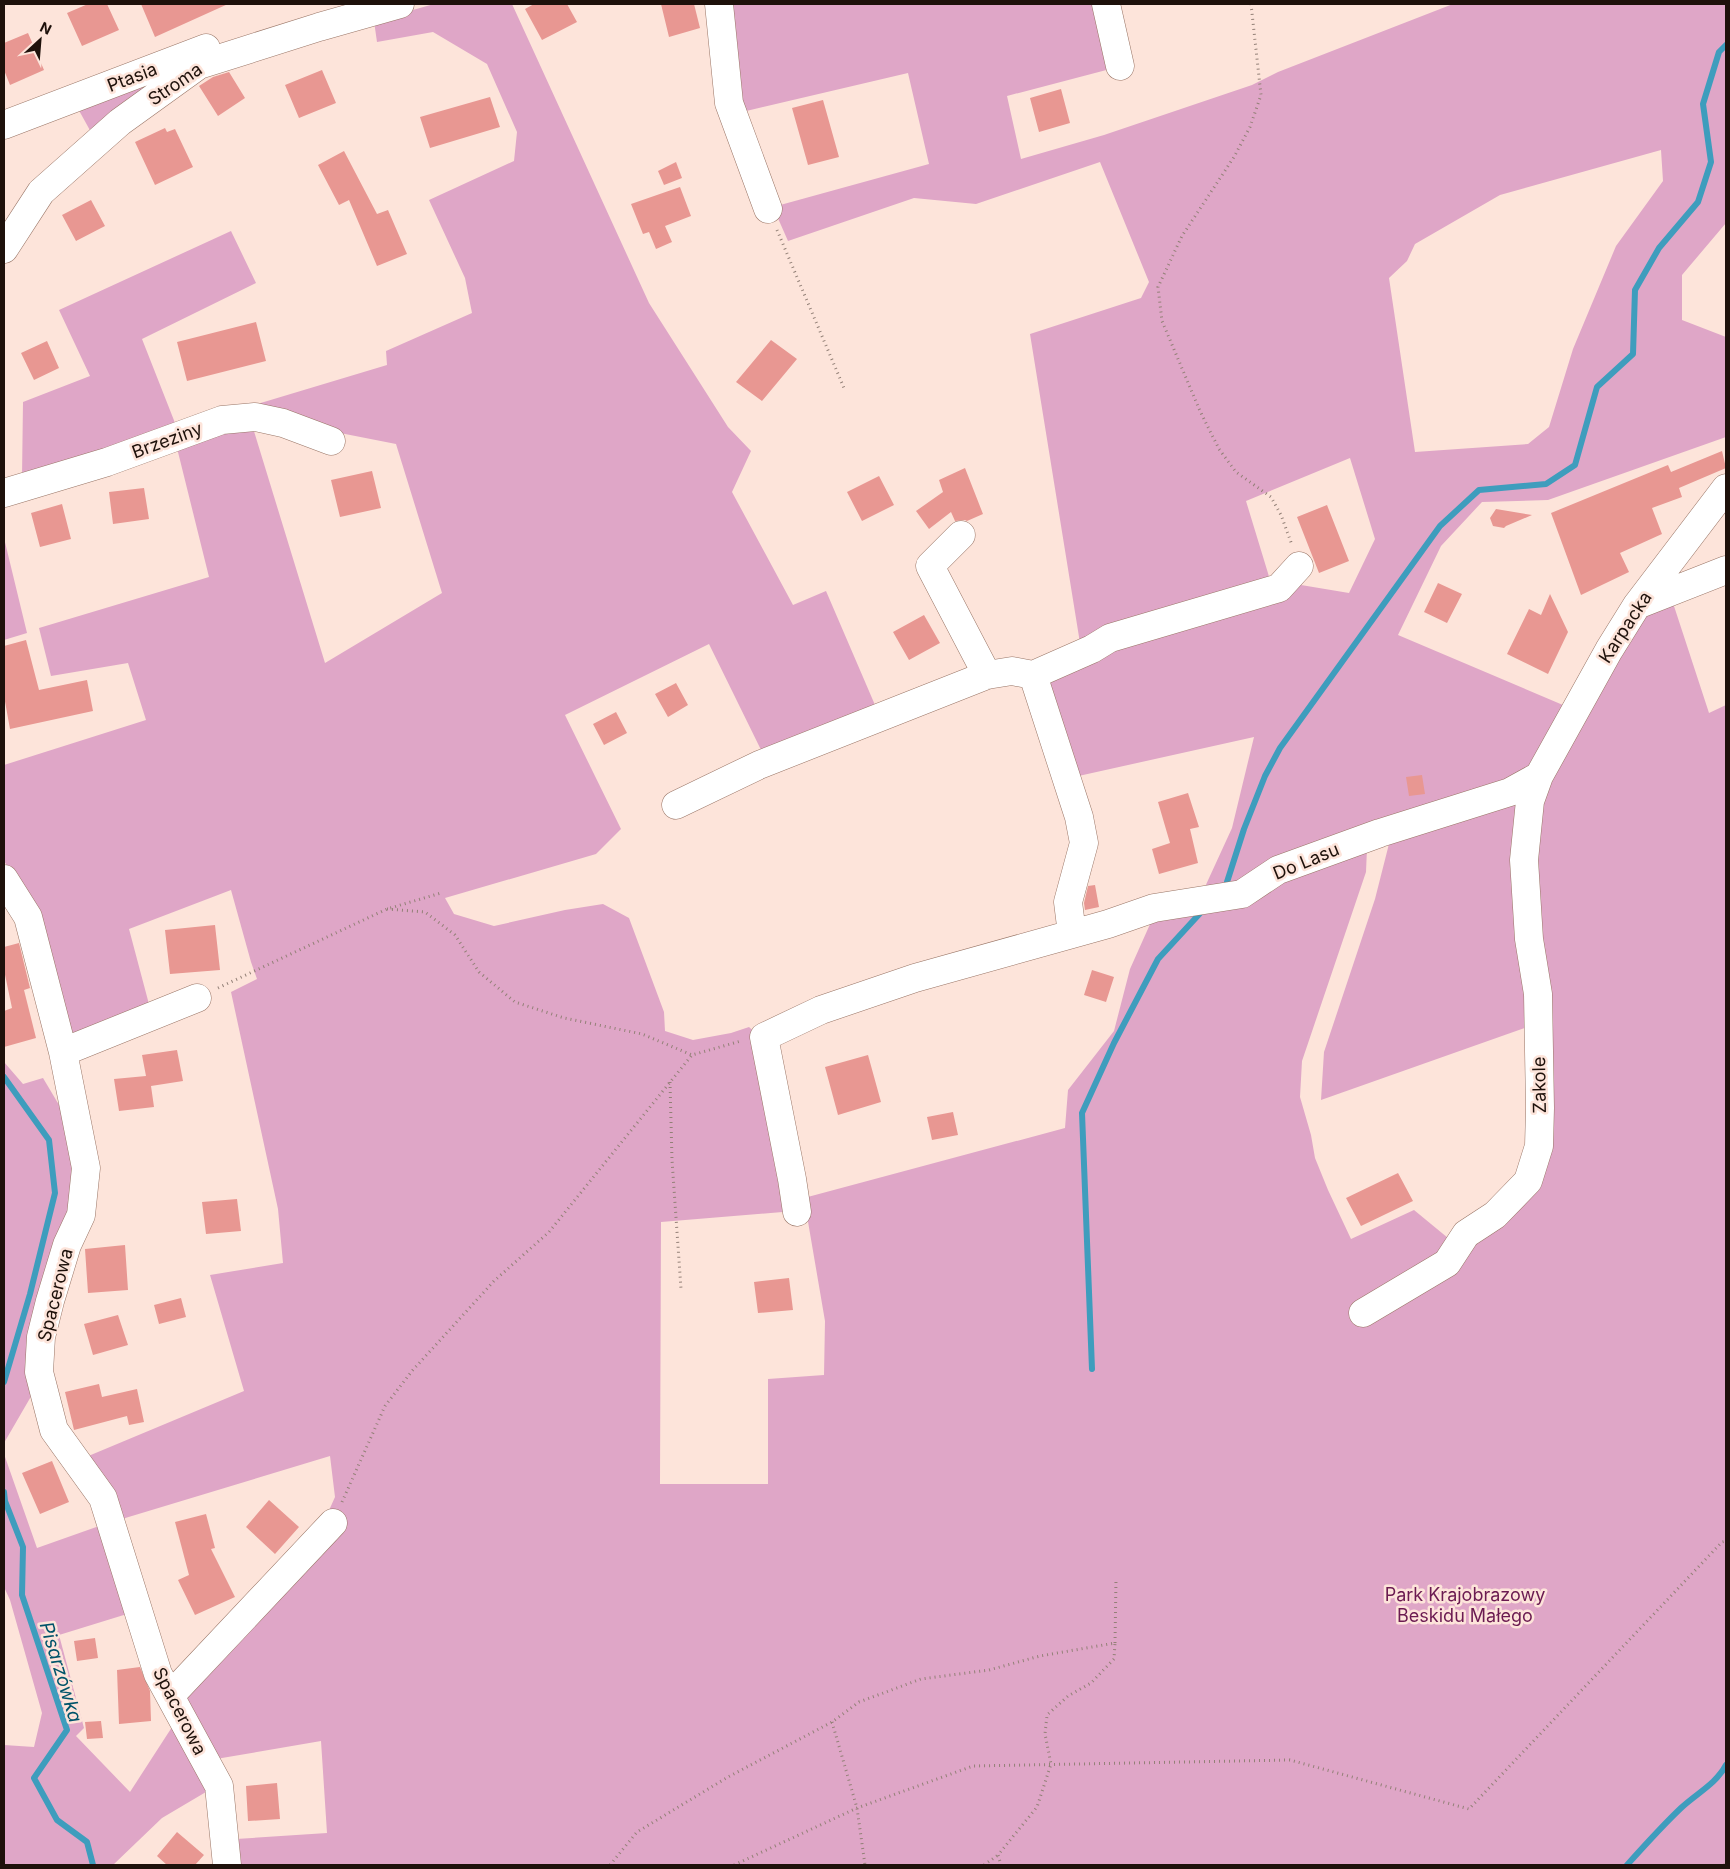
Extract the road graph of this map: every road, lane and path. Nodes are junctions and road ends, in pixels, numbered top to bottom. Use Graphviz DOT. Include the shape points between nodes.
graph roads {
  1 [pos="347,4"];
  2 [pos="400,4"];
  3 [pos="719,4"];
  4 [pos="1106,4"];
  5 [pos="1251,4"];
  6 [pos="265,37"];
  7 [pos="1120,66"];
  8 [pos="4,125"];
  9 [pos="768,209"];
  10 [pos="4,249"];
  11 [pos="844,388"];
  12 [pos="332,441"];
  13 [pos="1726,488"];
  14 [pos="4,493"];
  15 [pos="961,535"];
  16 [pos="1299,566"];
  17 [pos="1726,570"];
  18 [pos="1637,605"];
  19 [pos="987,675"];
  20 [pos="1033,676"];
  21 [pos="1539,776"];
  22 [pos="676,805"];
  23 [pos="4,879"];
  24 [pos="441,893"];
  25 [pos="387,909"];
  26 [pos="1072,934"];
  27 [pos="197,998"];
  28 [pos="764,1037"];
  29 [pos="63,1052"];
  30 [pos="692,1055"];
  31 [pos="670,1082"];
  32 [pos="797,1212"];
  33 [pos="681,1289"];
  34 [pos="1363,1313"];
  35 [pos="333,1523"];
  36 [pos="1726,1541"];
  37 [pos="1116,1579"];
  38 [pos="1115,1643"];
  39 [pos="170,1696"];
  40 [pos="832,1722"];
  41 [pos="1051,1764"];
  42 [pos="857,1808"];
  43 [pos="998,1855"];
  44 [pos="227,1865"];
  45 [pos="610,1865"];
  46 [pos="734,1865"];
  47 [pos="865,1865"];
  48 [pos="984,1865"];
  49 [pos="1001,1865"];
  1 -- 6 [label="street, Ptasia"];
  2 -- 6 [label="street, Stroma"];
  3 -- 9 [label="street" via="730,103"];
  4 -- 7 [label="street"];
  5 -- 16 [label="path" via="1261,95 1250,127 1234,157 1182,236 1158,287 1162,321 1219,448 1236,472 1271,497 1282,515"];
  6 -- 8 [label="street, Ptasia" via="211,46"];
  6 -- 10 [label="street, Stroma" via="199,65 120,122 41,192"];
  9 -- 11 [label="path"];
  12 -- 14 [label="street, Brzeziny" via="283,423 255,417 222,420 106,462"];
  13 -- 18 [label="street, Karpacka"];
  15 -- 19 [label="street" via="930,566"];
  16 -- 20 [label="street" via="1279,588 1110,638"];
  17 -- 18 [label="street"];
  18 -- 21 [label="street, Karpacka" via="1608,650"];
  19 -- 20 [label="street" via="1012,671"];
  19 -- 22 [label="street" via="759,765"];
  20 -- 26 [label="street" via="1079,817 1084,843 1068,902"];
  21 -- 26 [label="street, Do Lasu" via="1510,792 1380,833 1278,870 1242,894 1154,908"];
  21 -- 34 [label="street, Zakole" via="1530,801 1524,860 1528,939 1538,994 1540,1098 1539,1146 1528,1181 1496,1215 1466,1234 1447,1263"];
  23 -- 29 [label="street, Spacerowa" via="28,917"];
  24 -- 25 [label="path"];
  25 -- 27 [label="path"];
  25 -- 30 [label="path" via="426,912 455,935 479,972 515,1002 564,1018 642,1034"];
  26 -- 28 [label="street, Do Lasu" via="914,978 821,1010"];
  27 -- 29 [label="street"];
  28 -- 30 [label="path"];
  28 -- 32 [label="street"];
  29 -- 39 [label="street, Spacerowa" via="86,1168 85,1190 81,1215 67,1245 50,1301 41,1337 39,1372 54,1430 103,1498 158,1674"];
  30 -- 31 [label="path"];
  31 -- 33 [label="path"];
  31 -- 35 [label="path" via="549,1232 494,1282 384,1406"];
  35 -- 39 [label="street"];
  36 -- 41 [label="path" via="1468,1808 1290,1760"];
  37 -- 38 [label="path"];
  38 -- 40 [label="path" via="1040,1656 988,1670 921,1679 859,1702"];
  38 -- 41 [label="path" via="1114,1660 1091,1683 1068,1696 1047,1714 1045,1734"];
  39 -- 44 [label="street, Spacerowa" via="219,1786"];
  40 -- 42 [label="path"];
  40 -- 45 [label="path" via="728,1777 637,1832"];
  41 -- 42 [label="path" via="973,1766"];
  41 -- 43 [label="path" via="1037,1807"];
  42 -- 46 [label="path"];
  42 -- 47 [label="path"];
  43 -- 48 [label="path"];
  43 -- 49 [label="path"];
}
